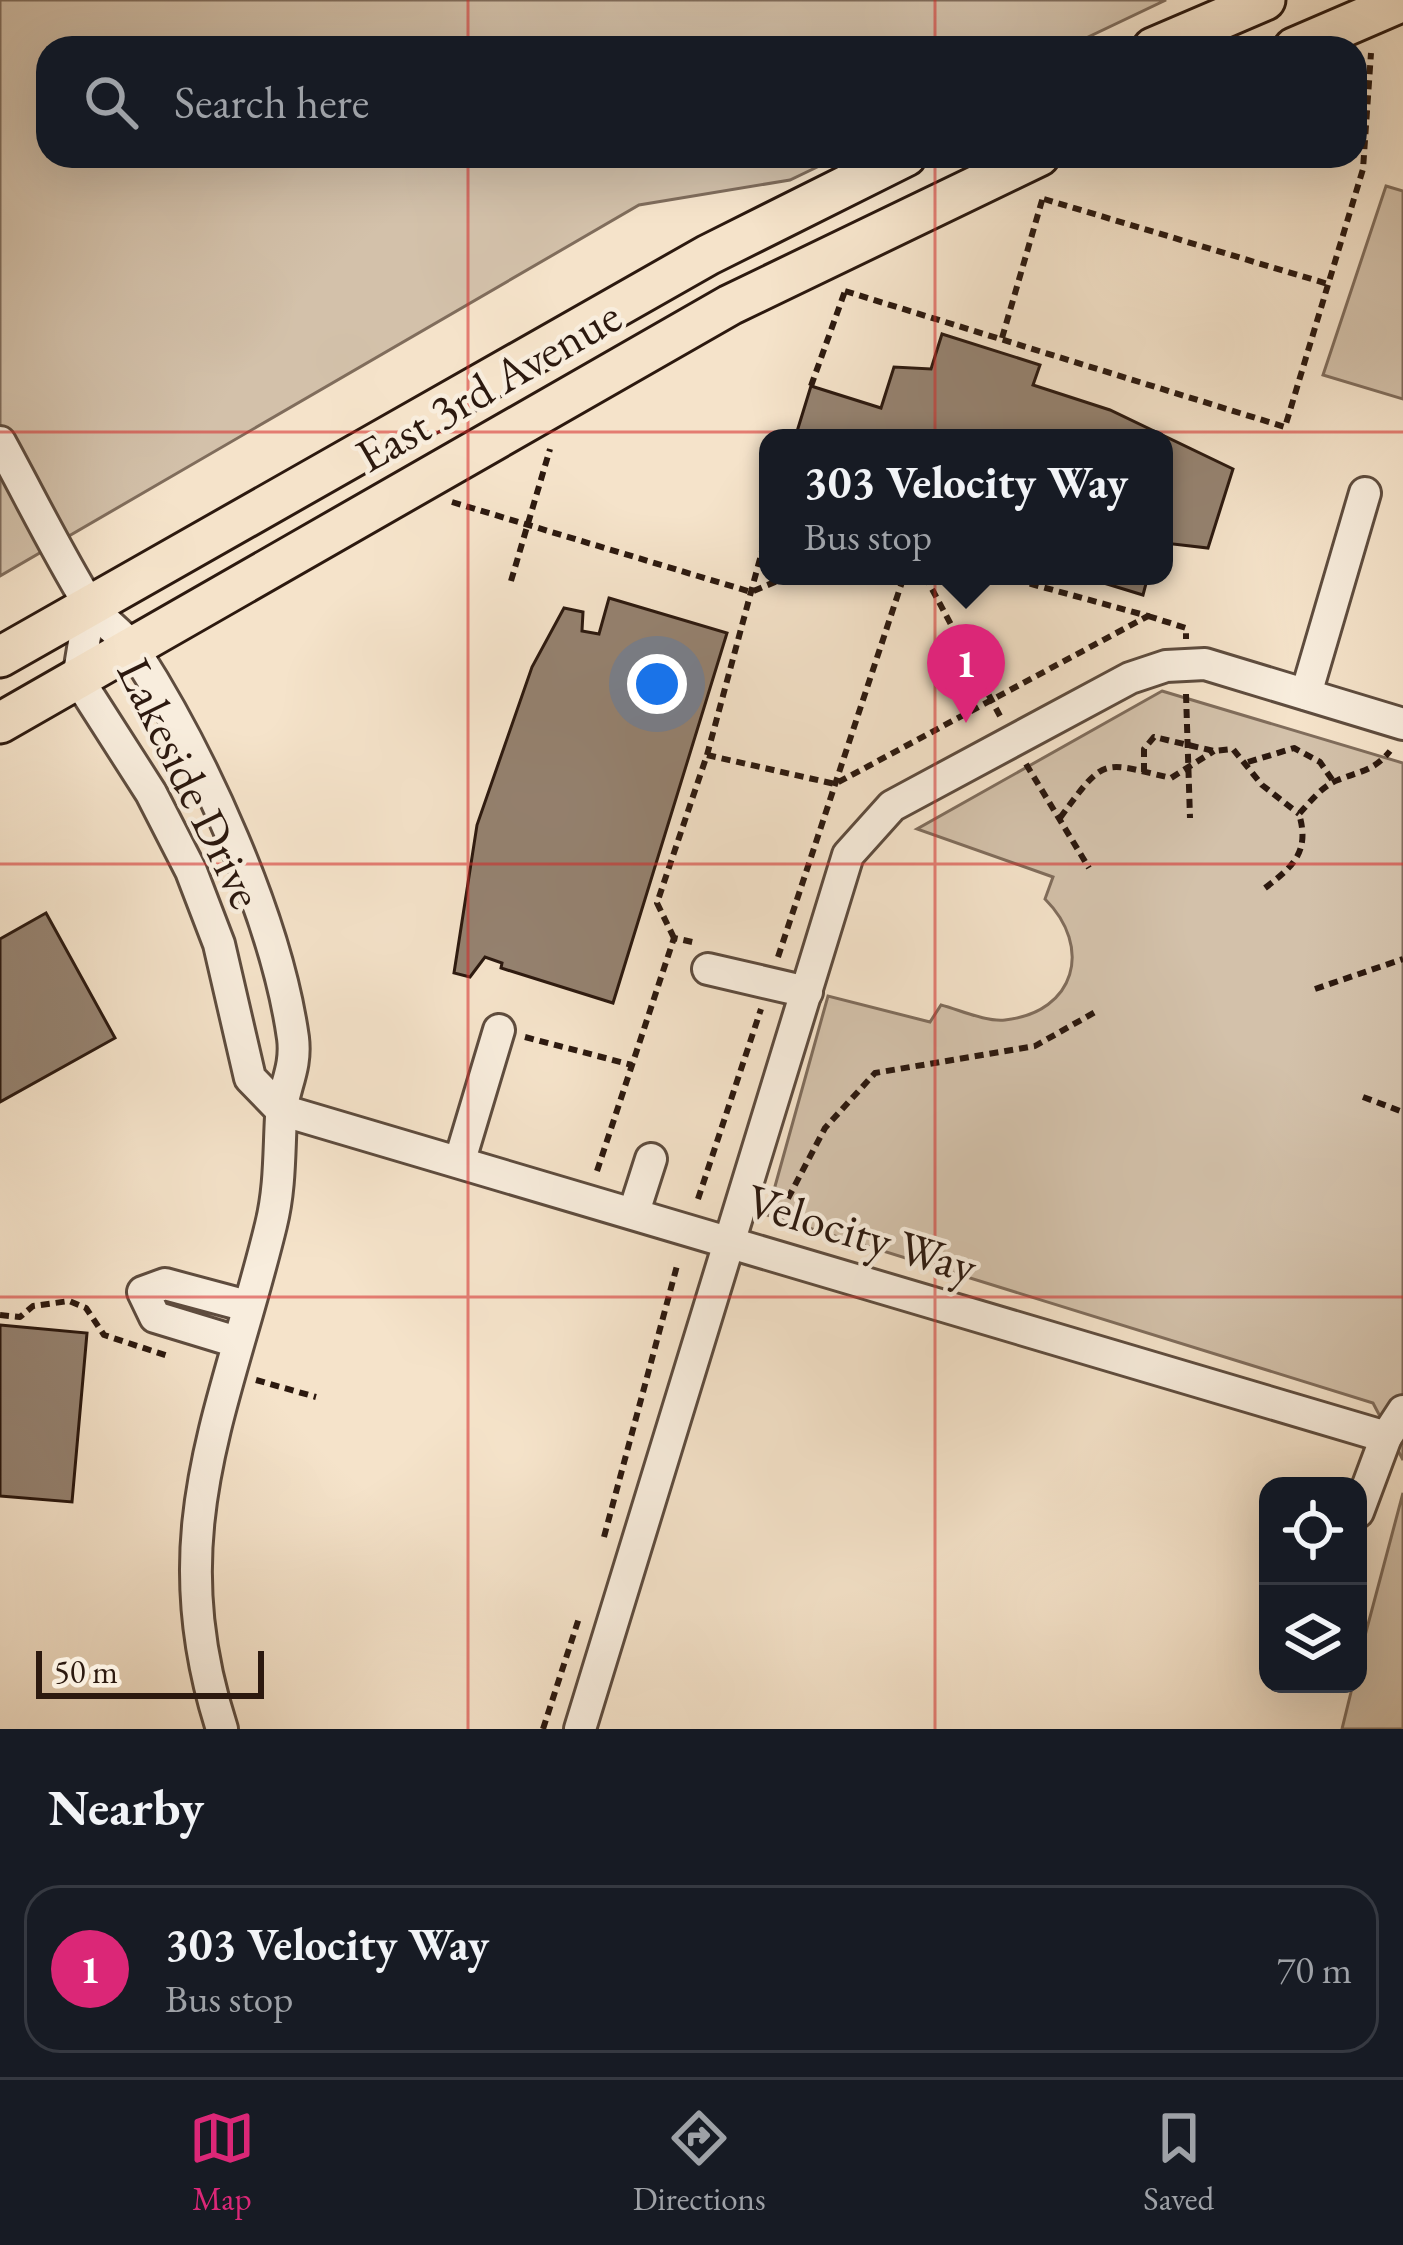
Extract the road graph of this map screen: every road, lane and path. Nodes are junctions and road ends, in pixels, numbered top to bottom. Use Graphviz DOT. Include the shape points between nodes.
graph roads {
  1 [pos="1265,0"];
  2 [pos="1403,2"];
  3 [pos="1181,36"];
  4 [pos="1322,36"];
  5 [pos="1370,52"];
  6 [pos="1367,103"];
  7 [pos="882,168"];
  8 [pos="1013,168"];
  9 [pos="1036,168"];
  10 [pos="1363,168"];
  11 [pos="1044,199"];
  12 [pos="827,256"];
  13 [pos="1328,284"];
  14 [pos="845,291"];
  15 [pos="1002,338"];
  16 [pos="811,386"];
  17 [pos="565,399"];
  18 [pos="0,442"];
  19 [pos="409,489"];
  20 [pos="1366,494"];
  21 [pos="526,525"];
  22 [pos="759,563"];
  23 [pos="511,581"];
  24 [pos="768,585"];
  25 [pos="901,585"];
  26 [pos="930,585"];
  27 [pos="1035,585"];
  28 [pos="751,592"];
  29 [pos="90,606"];
  30 [pos="1148,616"];
  31 [pos="133,648"];
  32 [pos="0,657"];
  33 [pos="1186,665"];
  34 [pos="78,679"];
  35 [pos="1306,694"];
  36 [pos="993,699"];
  37 [pos="0,723"];
  38 [pos="1401,723"];
  39 [pos="1186,741"];
  40 [pos="1214,751"];
  41 [pos="707,755"];
  42 [pos="1248,761"];
  43 [pos="1028,768"];
  44 [pos="1190,770"];
  45 [pos="1144,772"];
  46 [pos="1333,781"];
  47 [pos="835,784"];
  48 [pos="1299,814"];
  49 [pos="1060,818"];
  50 [pos="1190,818"];
  51 [pos="1089,868"];
  52 [pos="1265,888"];
  53 [pos="674,938"];
  54 [pos="712,958"];
  55 [pos="1403,958"];
  56 [pos="763,969"];
  57 [pos="1315,989"];
  58 [pos="807,992"];
  59 [pos="1097,1011"];
  60 [pos="500,1030"];
  61 [pos="632,1065"];
  62 [pos="1363,1097"];
  63 [pos="280,1111"];
  64 [pos="1403,1112"];
  65 [pos="651,1159"];
  66 [pos="460,1160"];
  67 [pos="588,1198"];
  68 [pos="698,1199"];
  69 [pos="634,1212"];
  70 [pos="774,1226"];
  71 [pos="732,1242"];
  72 [pos="678,1262"];
  73 [pos="247,1306"];
  74 [pos="0,1316"];
  75 [pos="237,1342"];
  76 [pos="128,1345"];
  77 [pos="1403,1411"];
  78 [pos="1386,1437"];
  79 [pos="1367,1488"];
  80 [pos="599,1559"];
  81 [pos="586,1599"];
  82 [pos="222,1729"];
  83 [pos="543,1729"];
  84 [pos="580,1729"];
  1 -- 3 [label="main road"];
  2 -- 4 [label="main road"];
  5 -- 6 [label="path"];
  7 -- 29 [label="main road, East 3rd Avenue" via="708,255"];
  8 -- 12 [label="main road, East 3rd Avenue"];
  9 -- 11 [label="path"];
  10 -- 13 [label="path"];
  11 -- 13 [label="path"];
  11 -- 15 [label="path"];
  12 -- 14 [label="path"];
  12 -- 17 [label="main road, East 3rd Avenue"];
  13 -- 15 [label="path" via="1285,427"];
  14 -- 15 [label="path"];
  14 -- 16 [label="path"];
  17 -- 19 [label="main road, East 3rd Avenue"];
  17 -- 21 [label="path"];
  18 -- 29 [label="street"];
  19 -- 21 [label="path"];
  19 -- 31 [label="main road, East 3rd Avenue"];
  20 -- 35 [label="street"];
  21 -- 23 [label="path"];
  21 -- 28 [label="path"];
  22 -- 28 [label="path"];
  24 -- 28 [label="path"];
  25 -- 47 [label="path"];
  26 -- 36 [label="path"];
  27 -- 30 [label="path"];
  28 -- 41 [label="path"];
  29 -- 31 [label="street, Lakeside Drive"];
  29 -- 32 [label="main road, East 3rd Avenue"];
  29 -- 34 [label="street, Lakeside Drive"];
  30 -- 33 [label="path" via="1186,628"];
  30 -- 36 [label="path"];
  31 -- 34 [label="main road, East 3rd Avenue"];
  31 -- 63 [label="street, Lakeside Drive" via="208,785 271,944 293,1040 292,1082"];
  33 -- 35 [label="street"];
  33 -- 39 [label="path"];
  33 -- 58 [label="street" via="1130,678 892,806 848,855"];
  34 -- 37 [label="main road, East 3rd Avenue"];
  34 -- 63 [label="street, Lakeside Drive" via="191,872 220,944 250,1078"];
  35 -- 38 [label="street"];
  36 -- 47 [label="path"];
  38 -- 46 [label="path" via="1389,755 1367,772"];
  39 -- 40 [label="path"];
  39 -- 44 [label="path"];
  39 -- 45 [label="path" via="1154,736 1144,749"];
  40 -- 42 [label="path" via="1233,748"];
  40 -- 44 [label="path"];
  41 -- 47 [label="path"];
  41 -- 53 [label="path" via="656,903"];
  42 -- 46 [label="path" via="1294,748 1320,762"];
  42 -- 48 [label="path" via="1262,785"];
  43 -- 49 [label="path"];
  44 -- 45 [label="path" via="1172,778"];
  44 -- 50 [label="path"];
  45 -- 49 [label="path" via="1109,765 1090,776"];
  46 -- 48 [label="path"];
  47 -- 56 [label="path" via="777,960"];
  48 -- 52 [label="path" via="1306,836 1296,865"];
  49 -- 51 [label="path"];
  53 -- 54 [label="path"];
  53 -- 61 [label="path"];
  54 -- 56 [label="street"];
  55 -- 57 [label="path"];
  56 -- 58 [label="street"];
  56 -- 68 [label="path"];
  58 -- 71 [label="street"];
  59 -- 70 [label="path" via="1035,1046 875,1073 825,1128"];
  60 -- 61 [label="path"];
  60 -- 66 [label="street"];
  61 -- 67 [label="path"];
  62 -- 64 [label="path"];
  63 -- 66 [label="street, Velocity Way"];
  63 -- 73 [label="street, Lakeside Drive" via="272,1222"];
  65 -- 69 [label="street"];
  66 -- 67 [label="street, Velocity Way"];
  67 -- 69 [label="street, Velocity Way"];
  69 -- 71 [label="street, Velocity Way"];
  71 -- 78 [label="street, Velocity Way" via="1209,1369"];
  71 -- 84 [label="street"];
  72 -- 80 [label="path"];
  73 -- 75 [label="street, Lakeside Drive"];
  73 -- 75 [label="street" via="165,1284 142,1292 155,1317"];
  74 -- 76 [label="path" via="69,1301 86,1308 104,1335"];
  75 -- 82 [label="street, Lakeside Drive" via="211,1427 197,1535 201,1639"];
  77 -- 78 [label="street"];
  78 -- 79 [label="street"];
  81 -- 83 [label="path"];
}
